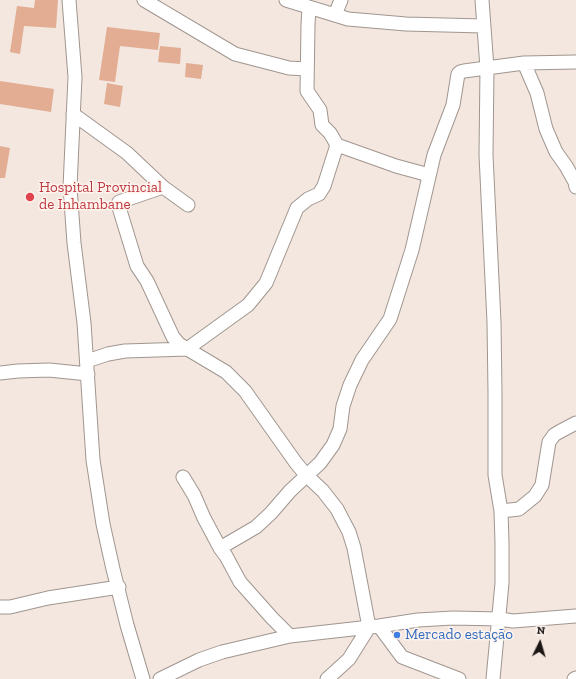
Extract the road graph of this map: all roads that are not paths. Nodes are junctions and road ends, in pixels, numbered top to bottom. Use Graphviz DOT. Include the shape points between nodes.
graph roads {
  1 [pos="69,0"];
  2 [pos="144,0"];
  3 [pos="286,0"];
  4 [pos="341,0"];
  5 [pos="482,0"];
  6 [pos="309,7"];
  7 [pos="335,15"];
  8 [pos="483,26"];
  9 [pos="576,62"];
  10 [pos="524,63"];
  11 [pos="307,68"];
  12 [pos="487,68"];
  13 [pos="73,114"];
  14 [pos="337,146"];
  15 [pos="430,175"];
  16 [pos="163,188"];
  17 [pos="576,188"];
  18 [pos="188,205"];
  19 [pos="187,349"];
  20 [pos="87,367"];
  21 [pos="0,373"];
  22 [pos="576,423"];
  23 [pos="306,476"];
  24 [pos="183,477"];
  25 [pos="501,511"];
  26 [pos="220,548"];
  27 [pos="119,587"];
  28 [pos="0,607"];
  29 [pos="576,616"];
  30 [pos="500,619"];
  31 [pos="374,627"];
  32 [pos="290,636"];
  33 [pos="452,678"];
  34 [pos="143,679"];
  35 [pos="160,679"];
  36 [pos="327,679"];
  37 [pos="493,679"];
  1 -- 13 [label="street" via="75,77"];
  2 -- 11 [label="street" via="234,54 289,68"];
  3 -- 6 [label="street"];
  4 -- 7 [label="street"];
  5 -- 8 [label="street"];
  6 -- 7 [label="street"];
  6 -- 11 [label="street"];
  7 -- 8 [label="street" via="366,22"];
  8 -- 12 [label="street"];
  9 -- 10 [label="street"];
  10 -- 12 [label="street"];
  10 -- 17 [label="street" via="537,93 546,129"];
  11 -- 14 [label="street" via="307,91 320,110 322,125"];
  12 -- 15 [label="street" via="458,74 453,105 434,155"];
  12 -- 25 [label="street" via="486,155 494,322 495,475"];
  13 -- 16 [label="street" via="126,153"];
  13 -- 20 [label="street" via="71,210"];
  14 -- 15 [label="street"];
  14 -- 19 [label="street" via="319,194 297,208 266,284 248,305"];
  15 -- 23 [label="street" via="412,250 390,319 362,360 350,385 343,406 340,429 333,445 320,463"];
  16 -- 18 [label="street"];
  16 -- 19 [label="street" via="118,204 137,266 147,281 173,337"];
  19 -- 20 [label="street" via="108,354"];
  19 -- 23 [label="street" via="226,372 245,391"];
  20 -- 21 [label="street"];
  20 -- 27 [label="street" via="96,484"];
  22 -- 25 [label="street" via="554,435 549,442 542,485 534,496 519,509"];
  23 -- 26 [label="street" via="256,527"];
  23 -- 31 [label="street" via="323,491 337,509 349,532"];
  24 -- 26 [label="street"];
  25 -- 30 [label="street"];
  26 -- 32 [label="street" via="240,582"];
  27 -- 28 [label="street"];
  27 -- 34 [label="street"];
  29 -- 30 [label="street" via="513,622"];
  30 -- 31 [label="street" via="418,620"];
  30 -- 37 [label="street"];
  31 -- 32 [label="street"];
  31 -- 33 [label="street" via="402,657"];
  31 -- 36 [label="street" via="349,659"];
  32 -- 35 [label="street" via="222,652"];
}
